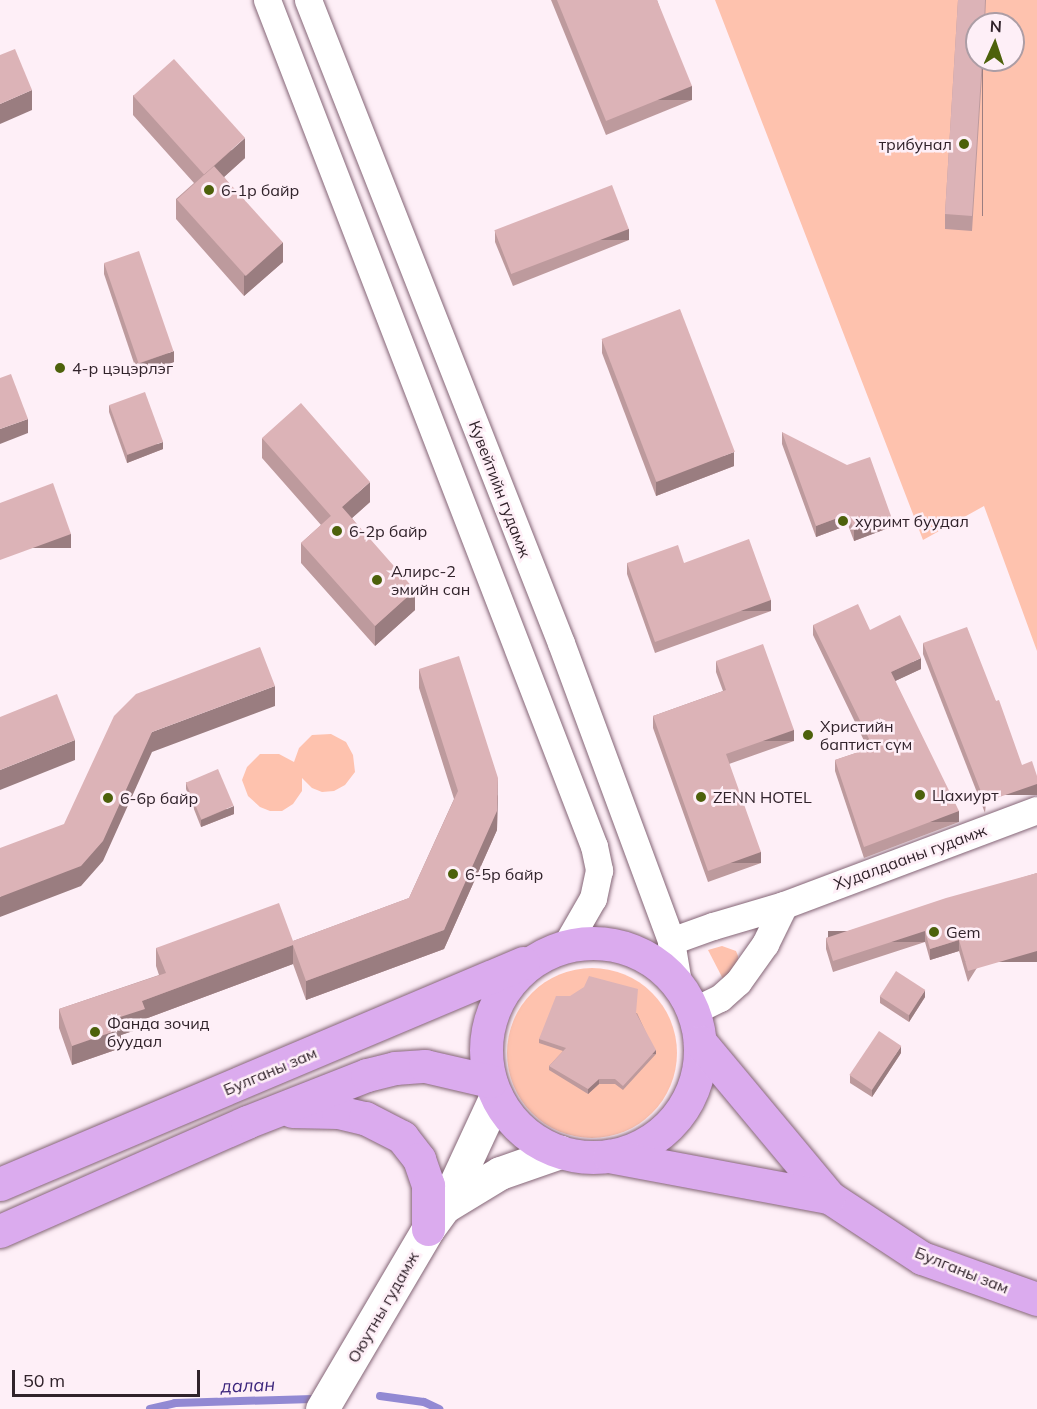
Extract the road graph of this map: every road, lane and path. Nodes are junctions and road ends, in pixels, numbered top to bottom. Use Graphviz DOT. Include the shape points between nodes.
graph roads {
  1 [pos="267,0"];
  2 [pos="308,0"];
  3 [pos="1037,810"];
  4 [pos="784,905"];
  5 [pos="671,941"];
  6 [pos="553,951"];
  7 [pos="678,983"];
  8 [pos="697,1027"];
  9 [pos="493,1088"];
  10 [pos="275,1111"];
  11 [pos="560,1152"];
  12 [pos="608,1156"];
  13 [pos="0,1184"];
  14 [pos="829,1197"];
  15 [pos="436,1218"];
  16 [pos="0,1231"];
  17 [pos="1037,1299"];
  18 [pos="322,1409"];
  1 -- 6 [label="street" via="594,846 599,870 593,898"];
  2 -- 5 [label="street, Кувейтийн гудамж" via="561,643"];
  3 -- 4 [label="street, Худалдааны гудамж"];
  4 -- 5 [label="street, Худалдааны гудамж"];
  4 -- 8 [label="street" via="765,944 738,982"];
  5 -- 7 [label="street, Кувейтийн гудамж"];
  6 -- 7 [label="highway" via="597,942 628,948 655,962"];
  6 -- 9 [label="highway" via="516,975 488,1024 485,1053"];
  6 -- 13 [label="highway, Булганы зам"];
  7 -- 8 [label="highway"];
  8 -- 12 [label="highway" via="699,1069 691,1095 677,1117 642,1145"];
  8 -- 14 [label="highway, Булганы зам"];
  9 -- 10 [label="highway" via="425,1066 395,1068"];
  9 -- 11 [label="highway" via="512,1120 533,1139"];
  9 -- 15 [label="street, Оюутны гудамж"];
  10 -- 15 [label="highway" via="338,1112 365,1118 402,1137 419,1159"];
  10 -- 16 [label="highway"];
  11 -- 12 [label="highway"];
  11 -- 15 [label="street" via="500,1173"];
  12 -- 14 [label="highway, Булганы зам"];
  14 -- 17 [label="highway, Булганы зам" via="922,1258"];
  15 -- 18 [label="street, Оюутны гудамж"];
}
